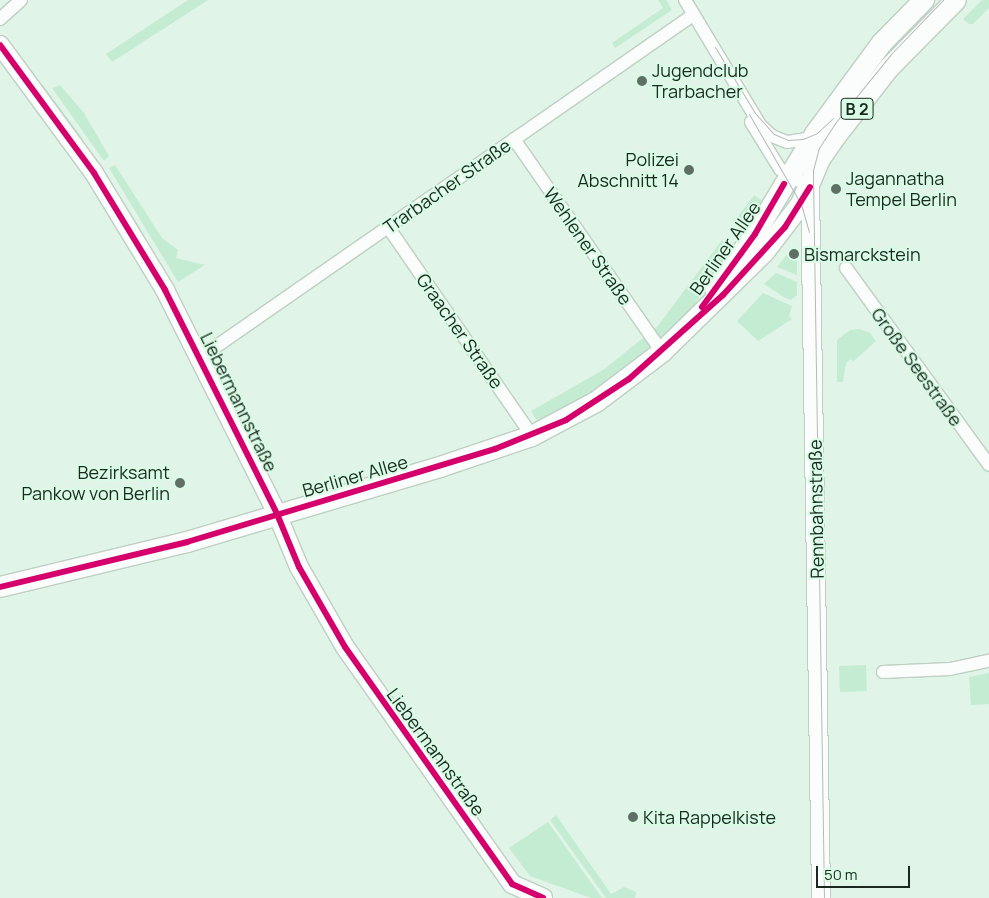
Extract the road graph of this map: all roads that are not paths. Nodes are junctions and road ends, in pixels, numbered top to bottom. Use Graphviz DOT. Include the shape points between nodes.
graph roads {
  1 [pos="21,0"];
  2 [pos="684,0"];
  3 [pos="924,0"];
  4 [pos="956,0"];
  5 [pos="693,14"];
  6 [pos="0,19"];
  7 [pos="0,45"];
  8 [pos="737,90"];
  9 [pos="824,122"];
  10 [pos="812,138"];
  11 [pos="514,139"];
  12 [pos="789,175"];
  13 [pos="810,187"];
  14 [pos="388,227"];
  15 [pos="846,268"];
  16 [pos="688,327"];
  17 [pos="662,352"];
  18 [pos="201,357"];
  19 [pos="532,436"];
  20 [pos="989,465"];
  21 [pos="277,514"];
  22 [pos="0,586"];
  23 [pos="989,661"];
  24 [pos="883,672"];
  25 [pos="531,896"];
  26 [pos="821,898"];
  1 -- 6 [label="street"];
  2 -- 5 [label="street"];
  3 -- 9 [label="main road, Berliner Allee / B 2" via="881,44"];
  4 -- 13 [label="main road, Berliner Allee / B 2" via="889,68 860,104 823,154"];
  5 -- 8 [label="street"];
  5 -- 11 [label="street, Trarbacher Straße"];
  7 -- 18 [label="street, Liebermannstraße" via="108,195"];
  8 -- 10 [label="street" via="754,118 772,136 790,143"];
  8 -- 12 [label="street" via="748,118 774,161"];
  9 -- 10 [label="main road, Berliner Allee / B 2"];
  9 -- 13 [label="main road, Rennbahnstraße" via="812,149"];
  10 -- 12 [label="main road, Berliner Allee / B 2"];
  11 -- 14 [label="street, Trarbacher Straße"];
  11 -- 17 [label="street, Wehlener Straße"];
  12 -- 13 [label="street"];
  12 -- 16 [label="main road, Berliner Allee / B 2" via="755,234"];
  13 -- 16 [label="main road, Berliner Allee / B 2" via="765,251"];
  13 -- 26 [label="street, Rennbahnstraße"];
  14 -- 18 [label="street, Trarbacher Straße"];
  14 -- 19 [label="street, Graacher Straße"];
  15 -- 20 [label="street, Große Seestraße"];
  16 -- 17 [label="main road, Berliner Allee / B 2"];
  17 -- 19 [label="main road, Berliner Allee / B 2" via="596,402"];
  18 -- 21 [label="street, Liebermannstraße"];
  19 -- 21 [label="main road, Berliner Allee / B 2"];
  21 -- 22 [label="main road, Berliner Allee / B 2" via="120,560"];
  21 -- 25 [label="street, Liebermannstraße" via="299,567 353,659 512,884"];
  23 -- 24 [label="street" via="950,669"];
}
